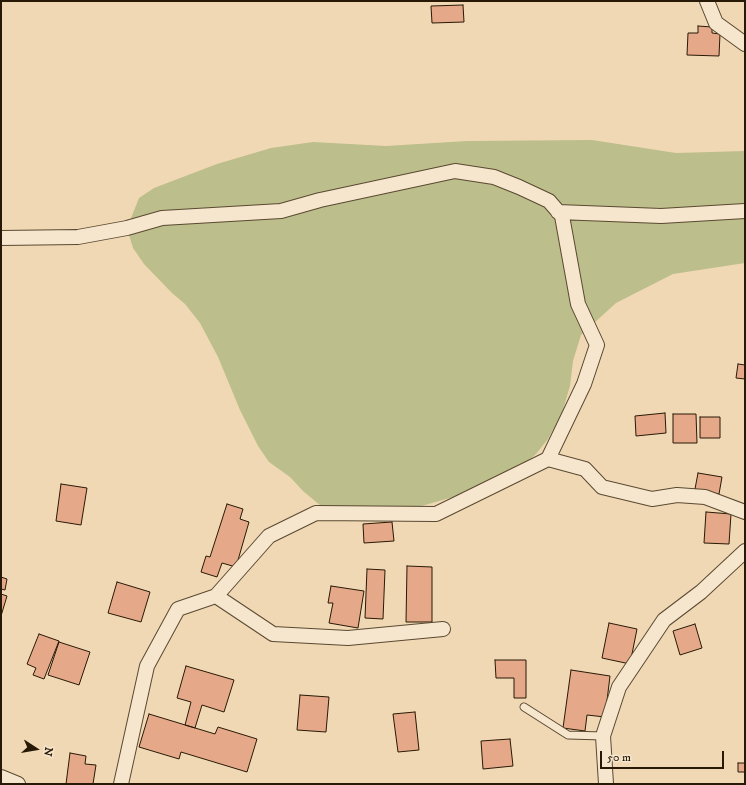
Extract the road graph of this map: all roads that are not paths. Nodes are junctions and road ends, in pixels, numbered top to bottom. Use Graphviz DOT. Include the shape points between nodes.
graph roads {
  1 [pos="707,1"];
  2 [pos="745,44"];
  3 [pos="745,211"];
  4 [pos="558,212"];
  5 [pos="1,238"];
  6 [pos="548,459"];
  7 [pos="745,512"];
  8 [pos="745,551"];
  9 [pos="216,596"];
  10 [pos="443,629"];
  11 [pos="524,707"];
  12 [pos="603,736"];
  13 [pos="1,777"];
  14 [pos="18,784"];
  15 [pos="121,784"];
  16 [pos="606,784"];
  1 -- 2 [label="street" via="716,23"];
  3 -- 4 [label="street" via="661,216"];
  4 -- 5 [label="street" via="549,201 494,177 455,171 281,211 162,218 127,228 78,237"];
  4 -- 6 [label="street" via="562,216 578,304 597,344 584,384"];
  6 -- 7 [label="street" via="585,469 602,487 652,499 677,495 705,497"];
  6 -- 9 [label="street" via="436,514 316,513 269,536"];
  8 -- 12 [label="street" via="701,592 664,620 619,687"];
  9 -- 10 [label="street" via="273,634 348,638"];
  9 -- 15 [label="street" via="178,609 146,666"];
  11 -- 12 [label="lane" via="568,735"];
  12 -- 16 [label="street"];
  13 -- 14 [label="street"];
}
